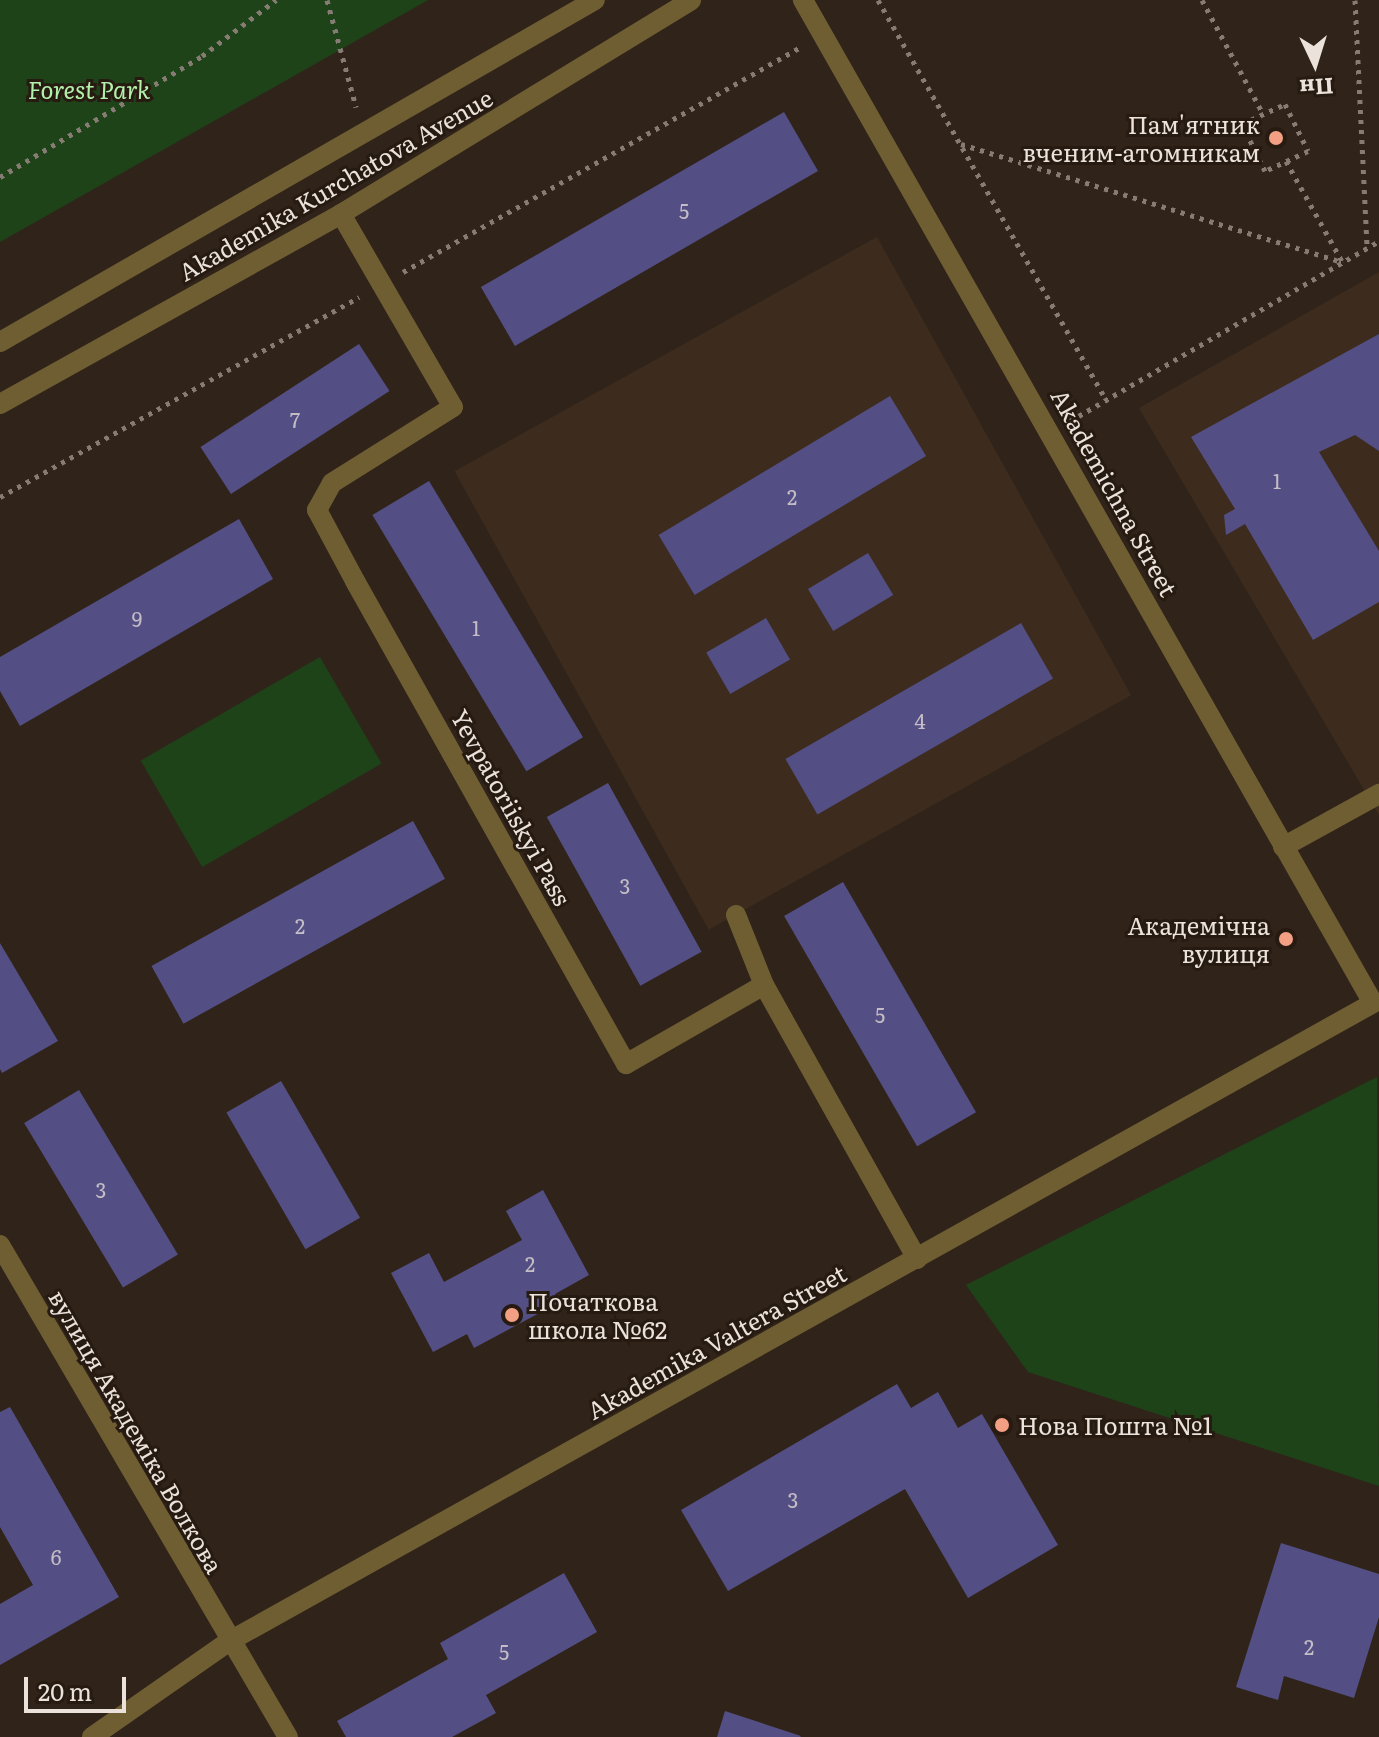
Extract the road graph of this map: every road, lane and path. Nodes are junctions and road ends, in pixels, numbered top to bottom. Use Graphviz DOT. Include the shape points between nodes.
graph roads {
  1 [pos="276,0"];
  2 [pos="327,0"];
  3 [pos="595,0"];
  4 [pos="691,0"];
  5 [pos="803,0"];
  6 [pos="878,0"];
  7 [pos="1202,0"];
  8 [pos="1355,0"];
  9 [pos="823,35"];
  10 [pos="1263,114"];
  11 [pos="364,133"];
  12 [pos="960,144"];
  13 [pos="1286,161"];
  14 [pos="0,177"];
  15 [pos="341,214"];
  16 [pos="1379,241"];
  17 [pos="1367,248"];
  18 [pos="1343,262"];
  19 [pos="382,284"];
  20 [pos="0,342"];
  21 [pos="1106,400"];
  22 [pos="0,404"];
  23 [pos="1052,431"];
  24 [pos="0,497"];
  25 [pos="1379,794"];
  26 [pos="1283,847"];
  27 [pos="736,915"];
  28 [pos="764,985"];
  29 [pos="1376,1007"];
  30 [pos="0,1245"];
  31 [pos="917,1259"];
  32 [pos="228,1642"];
  33 [pos="92,1737"];
  34 [pos="288,1737"];
  1 -- 14 [label="path" via="202,56"];
  2 -- 11 [label="path"];
  3 -- 11 [label="street, Akademika Kurchatova Avenue"];
  4 -- 15 [label="street, Akademika Kurchatova Avenue"];
  5 -- 9 [label="street, Akademichna Street"];
  6 -- 12 [label="path"];
  7 -- 10 [label="path"];
  8 -- 17 [label="path"];
  9 -- 19 [label="path"];
  9 -- 23 [label="street, Akademichna Street"];
  10 -- 13 [label="path" via="1242,124 1265,171"];
  10 -- 13 [label="path" via="1285,104 1308,151"];
  11 -- 20 [label="street, Akademika Kurchatova Avenue"];
  12 -- 18 [label="path"];
  12 -- 21 [label="path"];
  13 -- 18 [label="path"];
  15 -- 19 [label="street, Yevpatoriiskyi Pass"];
  15 -- 22 [label="street, Akademika Kurchatova Avenue"];
  16 -- 17 [label="path"];
  17 -- 18 [label="path"];
  18 -- 21 [label="path"];
  19 -- 24 [label="path"];
  19 -- 28 [label="street, Yevpatoriiskyi Pass" via="453,407 332,483 317,510 355,581 626,1064"];
  21 -- 23 [label="path"];
  23 -- 26 [label="street, Akademichna Street"];
  25 -- 26 [label="street"];
  26 -- 29 [label="street, Akademichna Street"];
  27 -- 28 [label="street"];
  28 -- 31 [label="street"];
  29 -- 31 [label="street, Akademika Valtera Street"];
  30 -- 32 [label="street, вулиця Академіка Волкова"];
  31 -- 32 [label="street, Akademika Valtera Street"];
  32 -- 33 [label="street, Akademika Valtera Street"];
  32 -- 34 [label="street, вулиця Академіка Волкова"];
}
